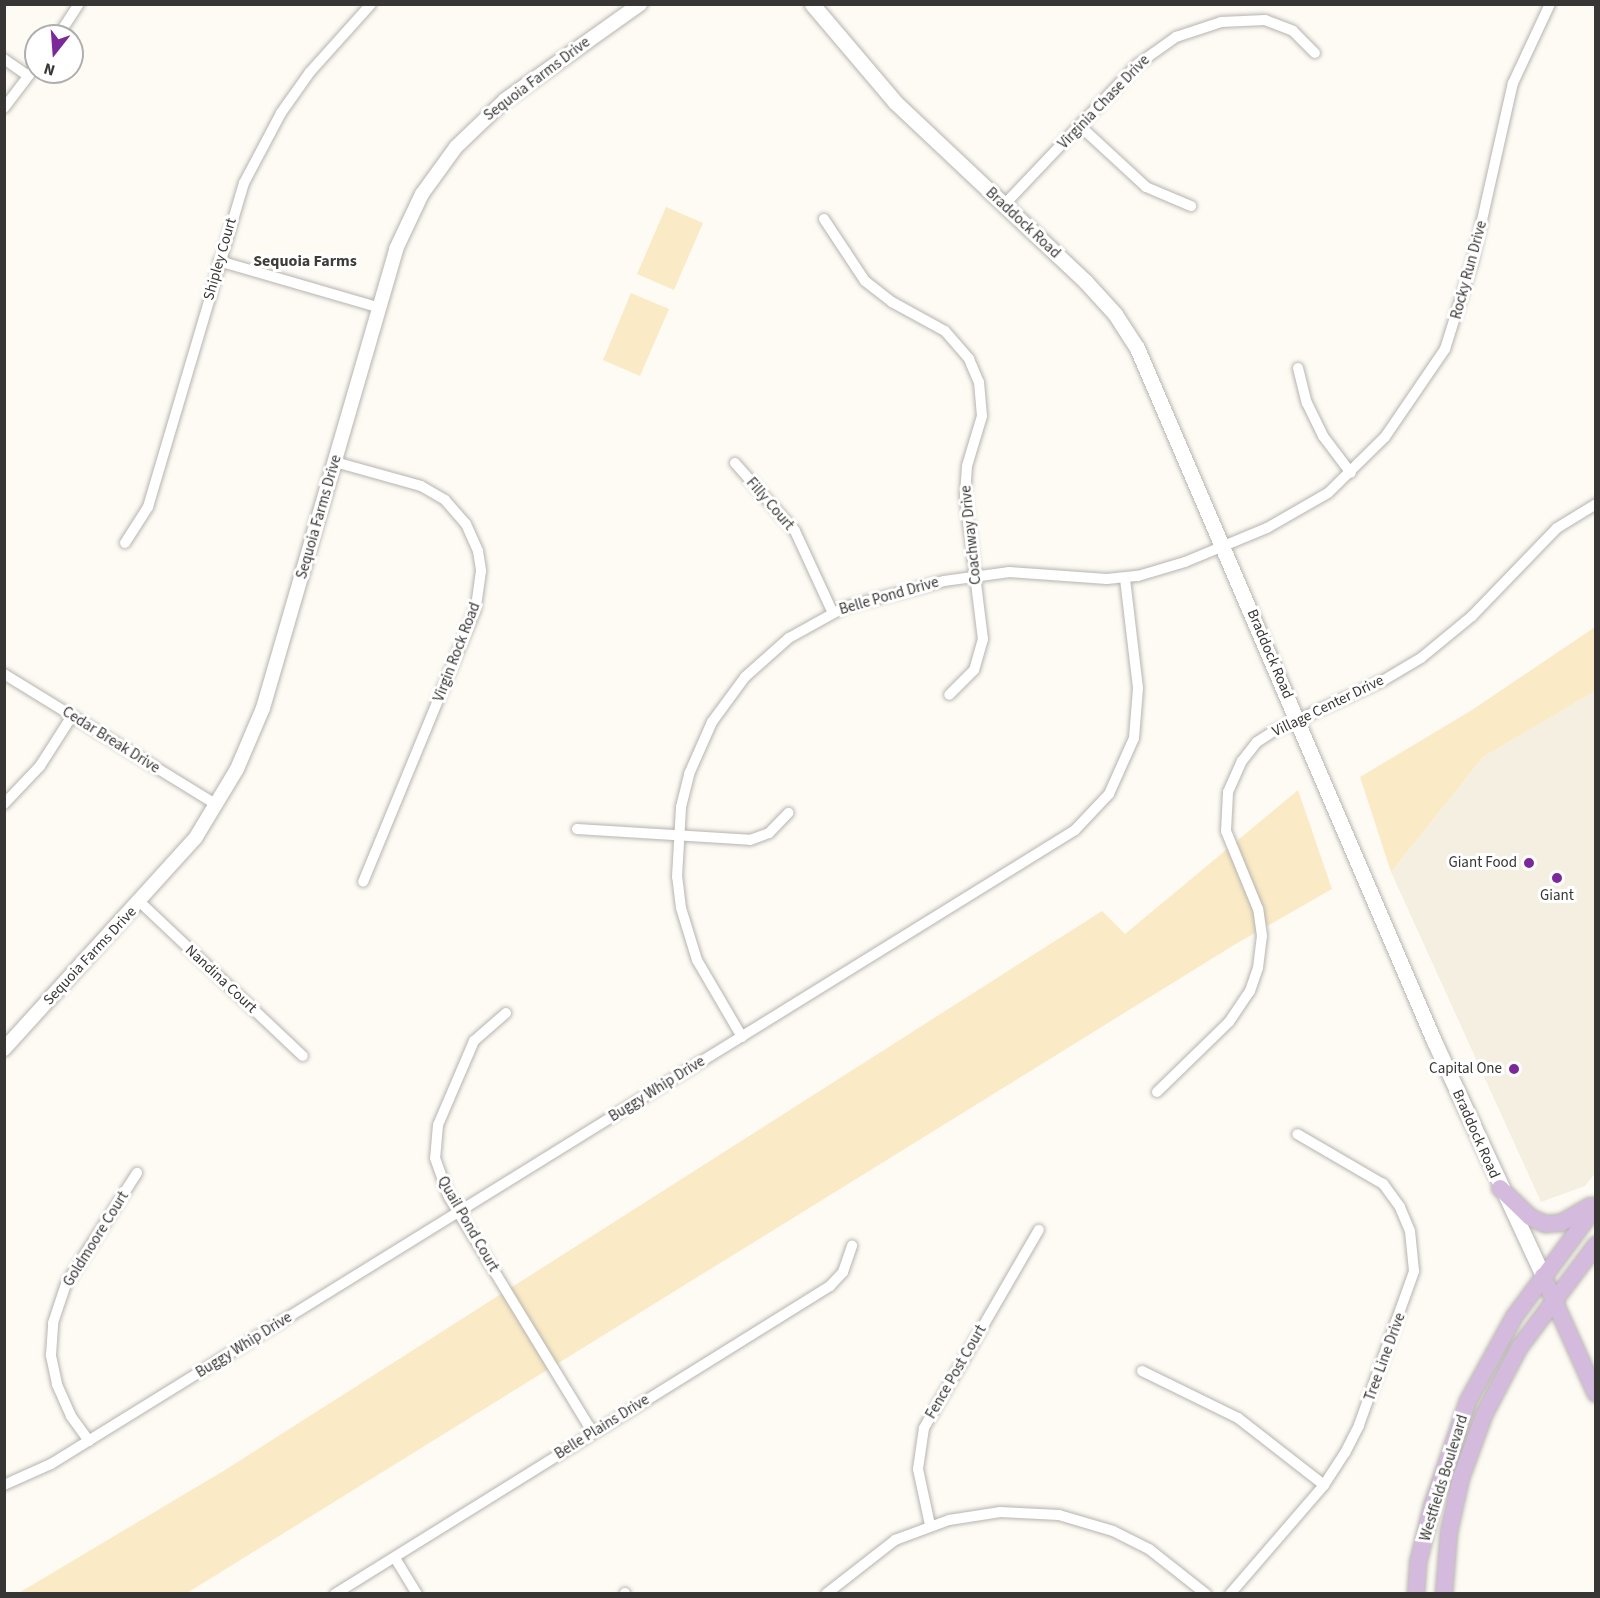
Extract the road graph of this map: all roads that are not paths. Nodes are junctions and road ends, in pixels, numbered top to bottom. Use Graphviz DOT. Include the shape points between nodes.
graph roads {
  1 [pos="79,4"];
  2 [pos="371,4"];
  3 [pos="812,4"];
  4 [pos="1550,4"];
  5 [pos="633,6"];
  6 [pos="66,24"];
  7 [pos="1315,53"];
  8 [pos="4,59"];
  9 [pos="24,73"];
  10 [pos="24,81"];
  11 [pos="4,108"];
  12 [pos="1080,126"];
  13 [pos="1004,205"];
  14 [pos="1191,206"];
  15 [pos="824,219"];
  16 [pos="219,261"];
  17 [pos="378,307"];
  18 [pos="1298,368"];
  19 [pos="335,462"];
  20 [pos="735,464"];
  21 [pos="1351,473"];
  22 [pos="1596,504"];
  23 [pos="125,543"];
  24 [pos="1224,546"];
  25 [pos="975,576"];
  26 [pos="1125,579"];
  27 [pos="832,612"];
  28 [pos="4,674"];
  29 [pos="949,695"];
  30 [pos="72,716"];
  31 [pos="1298,719"];
  32 [pos="4,804"];
  33 [pos="217,805"];
  34 [pos="788,813"];
  35 [pos="577,829"];
  36 [pos="678,836"];
  37 [pos="363,882"];
  38 [pos="140,902"];
  39 [pos="507,1012"];
  40 [pos="742,1037"];
  41 [pos="4,1049"];
  42 [pos="303,1056"];
  43 [pos="1157,1092"];
  44 [pos="1297,1134"];
  45 [pos="137,1173"];
  46 [pos="1500,1188"];
  47 [pos="1596,1204"];
  48 [pos="459,1212"];
  49 [pos="1039,1230"];
  50 [pos="1596,1245"];
  51 [pos="852,1246"];
  52 [pos="1543,1276"];
  53 [pos="1554,1303"];
  54 [pos="1142,1371"];
  55 [pos="1596,1394"];
  56 [pos="593,1433"];
  57 [pos="89,1441"];
  58 [pos="4,1485"];
  59 [pos="1324,1485"];
  60 [pos="930,1526"];
  61 [pos="395,1558"];
  62 [pos="336,1593"];
  63 [pos="417,1593"];
  64 [pos="826,1593"];
  65 [pos="1206,1593"];
  66 [pos="1230,1593"];
  67 [pos="1416,1593"];
  68 [pos="1444,1593"];
  1 -- 6 [label="street"];
  2 -- 16 [label="street, Shipley Court" via="310,72 281,112 244,183"];
  3 -- 13 [label="main road, Braddock Road" via="895,102"];
  4 -- 21 [label="street, Rocky Run Drive" via="1514,83 1468,281 1445,349 1385,438"];
  5 -- 17 [label="street, Sequoia Farms Drive" via="505,100 456,147 408,219"];
  7 -- 12 [label="street, Virginia Chase Drive" via="1293,30 1273,21 1238,20 1207,25 1176,37 1149,54"];
  8 -- 9 [label="street"];
  10 -- 11 [label="street"];
  12 -- 13 [label="street, Virginia Chase Drive"];
  12 -- 14 [label="street" via="1146,187"];
  13 -- 24 [label="main road, Braddock Road" via="1085,281 1128,332 1147,367"];
  15 -- 25 [label="street, Coachway Drive" via="865,281 892,302 945,331 975,370 982,416 967,466 965,495"];
  16 -- 17 [label="street"];
  16 -- 23 [label="street, Shipley Court" via="148,507"];
  17 -- 19 [label="street, Sequoia Farms Drive"];
  18 -- 21 [label="street" via="1307,403 1323,436"];
  19 -- 33 [label="street, Sequoia Farms Drive" via="263,708"];
  19 -- 37 [label="street, Virgin Rock Road" via="421,486 444,500 466,524 475,542 481,571 476,608"];
  20 -- 27 [label="street, Filly Court" via="795,531"];
  21 -- 24 [label="street, Rocky Run Drive" via="1295,514"];
  22 -- 31 [label="street, Village Center Drive" via="1557,528 1472,616 1421,658 1384,680"];
  24 -- 26 [label="street, Belle Pond Drive"];
  24 -- 31 [label="main road, Braddock Road"];
  25 -- 26 [label="street, Belle Pond Drive" via="1009,572"];
  25 -- 27 [label="street, Belle Pond Drive" via="874,598"];
  25 -- 29 [label="street, Coachway Drive" via="981,650 974,670"];
  26 -- 40 [label="street, Buggy Whip Drive" via="1138,716 1127,762 1102,804 1065,837"];
  27 -- 36 [label="street, Belle Pond Drive" via="774,649 722,706 689,774"];
  28 -- 30 [label="street, Cedar Break Drive"];
  30 -- 32 [label="street" via="40,766"];
  30 -- 33 [label="street, Cedar Break Drive"];
  31 -- 43 [label="street, Village Center Drive" via="1257,742 1242,761 1228,792 1229,842 1253,892 1260,921 1261,951 1254,982 1229,1022"];
  31 -- 46 [label="main road, Braddock Road"];
  33 -- 38 [label="street, Sequoia Farms Drive" via="196,837"];
  34 -- 36 [label="street" via="769,833 750,840"];
  35 -- 36 [label="street"];
  36 -- 40 [label="street, Belle Pond Drive" via="677,877 688,934 708,982"];
  38 -- 41 [label="street, Sequoia Farms Drive"];
  38 -- 42 [label="street, Nandina Court"];
  39 -- 48 [label="street, Quail Pond Court" via="474,1041 438,1125 438,1169"];
  40 -- 48 [label="street, Buggy Whip Drive"];
  44 -- 59 [label="street, Tree Line Drive" via="1383,1184 1400,1207 1414,1247 1411,1283 1359,1425"];
  45 -- 57 [label="street, Goldmoore Court" via="66,1284 53,1323 51,1355 57,1384 71,1416"];
  46 -- 47 [label="main road" via="1530,1217 1545,1224 1561,1223"];
  46 -- 52 [label="main road, Braddock Road"];
  47 -- 52 [label="main road, Westfields Boulevard"];
  48 -- 56 [label="street, Quail Pond Court"];
  48 -- 57 [label="street, Buggy Whip Drive"];
  49 -- 60 [label="street, Fence Post Court" via="924,1428 918,1468"];
  50 -- 53 [label="main road, Westfields Boulevard"];
  51 -- 56 [label="street, Belle Plains Drive" via="843,1272 830,1286"];
  52 -- 53 [label="main road, Braddock Road"];
  52 -- 67 [label="main road, Westfields Boulevard" via="1500,1339 1468,1401 1432,1506 1418,1563"];
  53 -- 55 [label="main road, Braddock Road"];
  53 -- 68 [label="main road, Westfields Boulevard" via="1519,1348 1484,1415 1461,1478 1449,1532"];
  54 -- 59 [label="street" via="1238,1418"];
  56 -- 61 [label="street, Belle Plains Drive"];
  57 -- 58 [label="street, Buggy Whip Drive"];
  59 -- 66 [label="street, Tree Line Drive"];
  60 -- 64 [label="street" via="875,1553"];
  60 -- 65 [label="street" via="1000,1512 1039,1512 1080,1520 1149,1549"];
  61 -- 62 [label="street, Belle Plains Drive"];
  61 -- 63 [label="street"];
}
